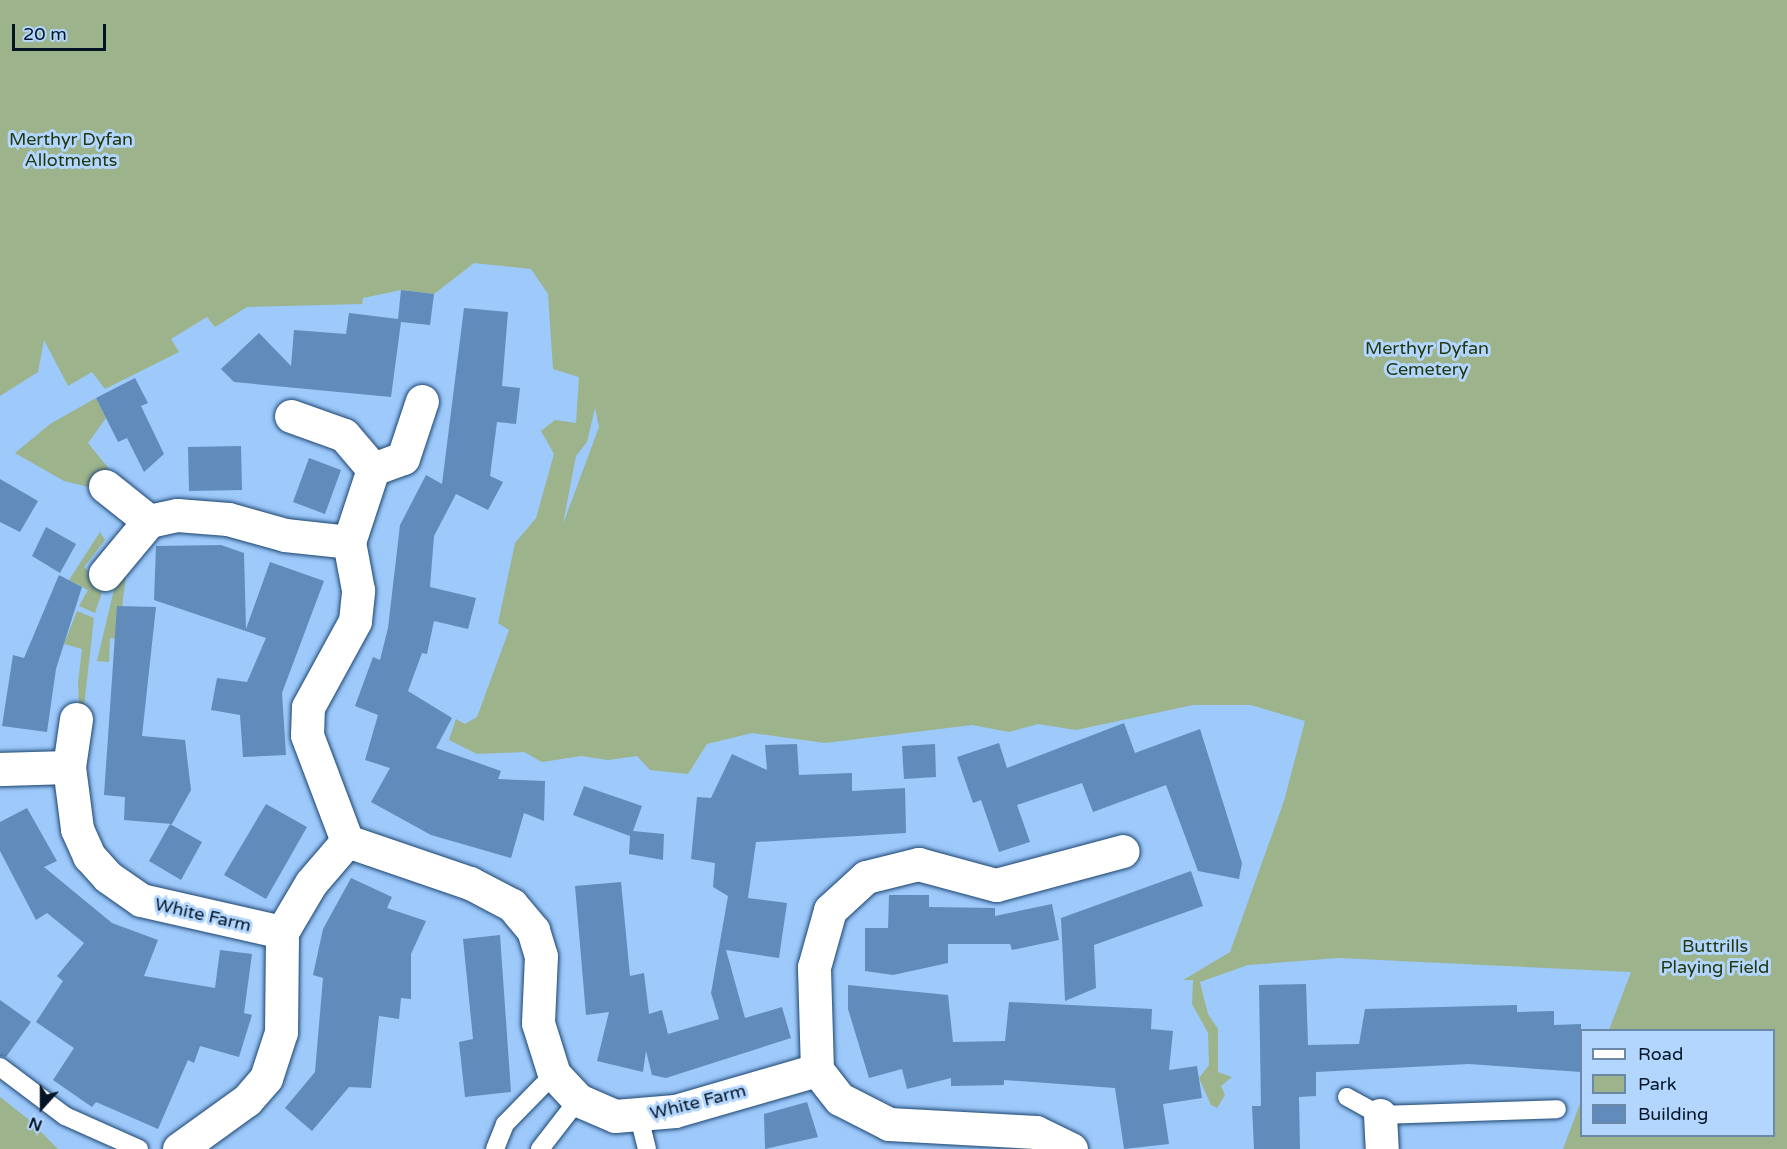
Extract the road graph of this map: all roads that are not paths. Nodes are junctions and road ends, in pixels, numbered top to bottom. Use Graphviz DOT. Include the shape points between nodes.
graph roads {
  1 [pos="422,401"];
  2 [pos="291,416"];
  3 [pos="373,469"];
  4 [pos="105,486"];
  5 [pos="149,521"];
  6 [pos="349,542"];
  7 [pos="105,574"];
  8 [pos="76,719"];
  9 [pos="69,767"];
  10 [pos="0,769"];
  11 [pos="347,841"];
  12 [pos="1123,851"];
  13 [pos="282,932"];
  14 [pos="0,1066"];
  15 [pos="818,1070"];
  16 [pos="554,1074"];
  17 [pos="1347,1097"];
  18 [pos="578,1100"];
  19 [pos="1557,1109"];
  20 [pos="1380,1115"];
  21 [pos="639,1117"];
  22 [pos="139,1149"];
  23 [pos="179,1149"];
  24 [pos="495,1149"];
  25 [pos="540,1149"];
  26 [pos="647,1149"];
  27 [pos="1071,1149"];
  28 [pos="1382,1149"];
  1 -- 3 [label="street" via="403,458"];
  2 -- 3 [label="street" via="344,435"];
  3 -- 6 [label="street"];
  4 -- 5 [label="street"];
  5 -- 6 [label="street" via="177,515 228,519 285,535"];
  5 -- 7 [label="street"];
  6 -- 11 [label="street" via="358,590 355,621 308,707 307,735"];
  8 -- 9 [label="street, White Farm"];
  9 -- 10 [label="street"];
  9 -- 13 [label="street, White Farm" via="77,829 89,856 108,878 151,903"];
  11 -- 13 [label="street" via="311,884"];
  11 -- 16 [label="street, White Farm" via="470,882 512,905 533,930 541,956 538,1023"];
  12 -- 15 [label="street" via="996,885 918,864 866,877 830,910 814,967"];
  13 -- 23 [label="street" via="281,1032 266,1078 247,1100"];
  14 -- 22 [label="lane" via="65,1116"];
  15 -- 21 [label="street, White Farm"];
  15 -- 27 [label="street" via="840,1099 889,1124 1036,1132"];
  16 -- 18 [label="street, White Farm"];
  16 -- 24 [label="lane" via="505,1124"];
  17 -- 20 [label="lane"];
  18 -- 21 [label="street, White Farm" via="615,1116"];
  18 -- 25 [label="lane"];
  19 -- 20 [label="lane"];
  20 -- 28 [label="street"];
  21 -- 26 [label="lane"];
}
